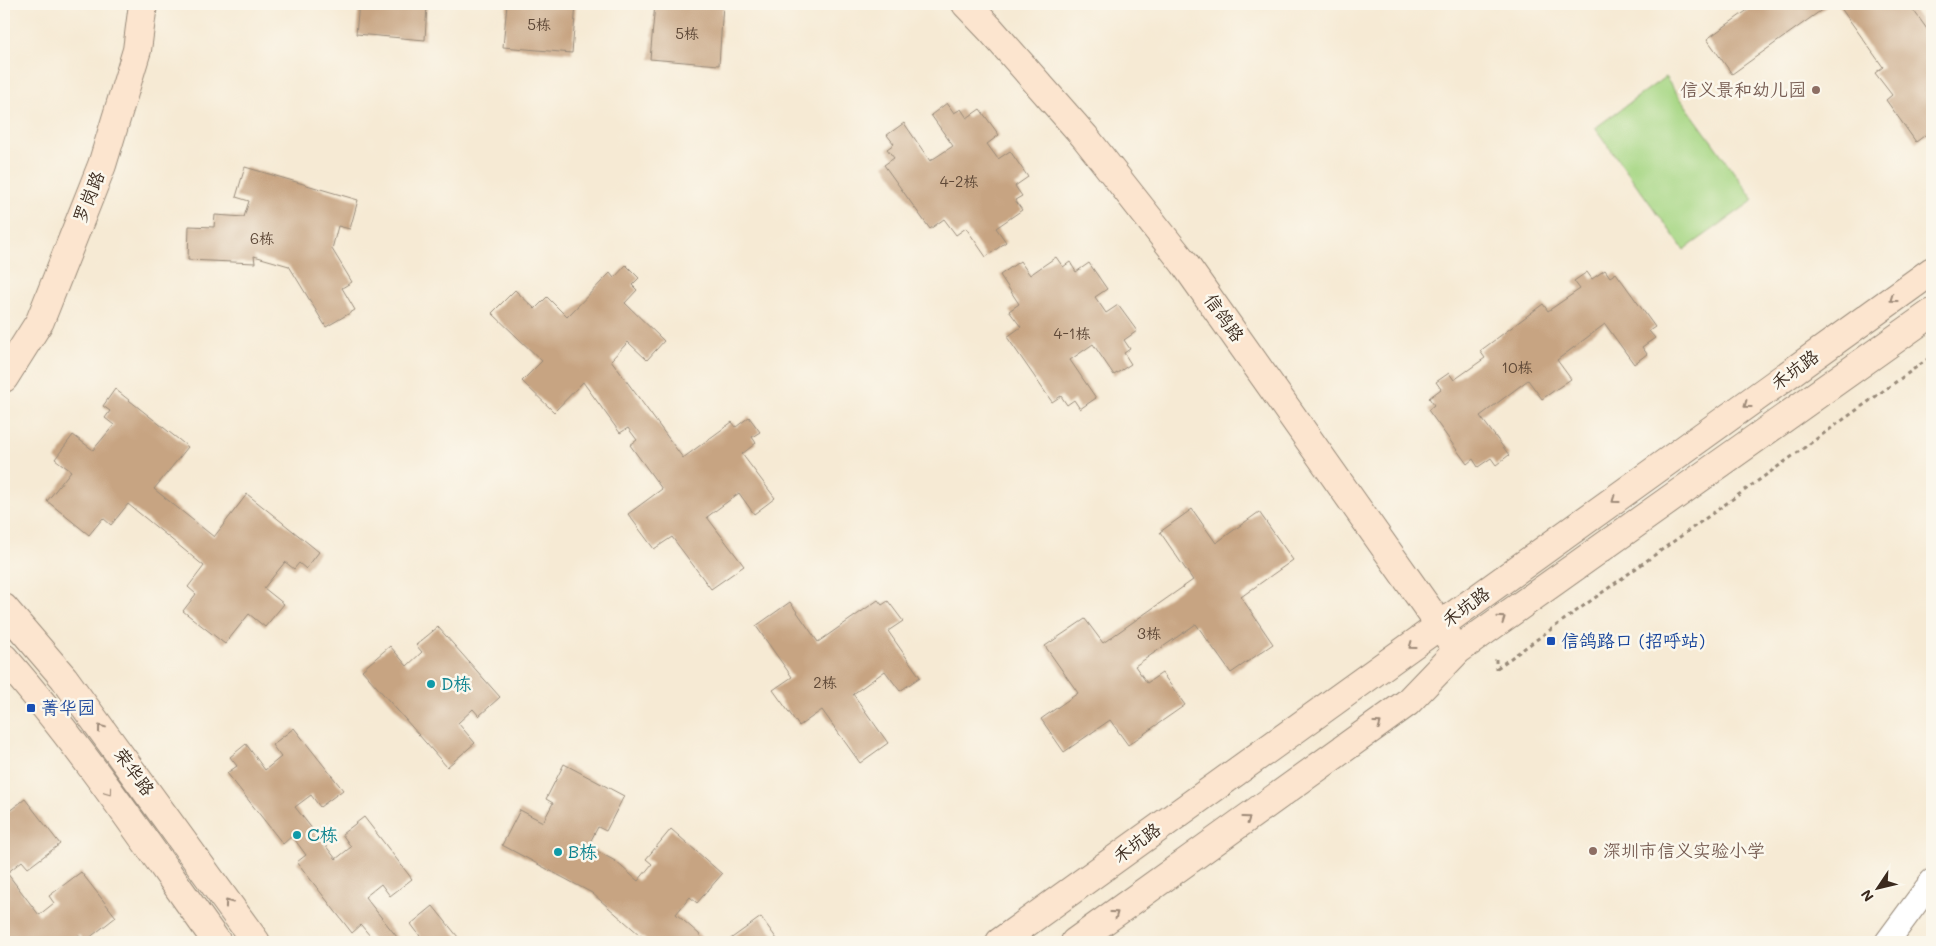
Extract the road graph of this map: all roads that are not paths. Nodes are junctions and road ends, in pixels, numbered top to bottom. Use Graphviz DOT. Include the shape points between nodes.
graph roads {
  1 [pos="144,4"];
  2 [pos="966,4"];
  3 [pos="1932,271"];
  4 [pos="1932,313"];
  5 [pos="4,378"];
  6 [pos="4,608"];
  7 [pos="1441,625"];
  8 [pos="1458,650"];
  9 [pos="4,658"];
  10 [pos="1932,882"];
  11 [pos="217,942"];
  12 [pos="256,942"];
  13 [pos="1000,942"];
  14 [pos="1075,942"];
  15 [pos="1887,942"];
  1 -- 5 [label="street, 罗岗路" via="137,50 102,165 40,321"];
  2 -- 7 [label="street, 信鸽路" via="1085,137 1184,263"];
  3 -- 7 [label="street, 禾坑路, one-way"];
  8 -- 4 [label="street, 禾坑路, one-way"];
  12 -- 6 [label="street, 荣华路, one-way" via="64,678"];
  7 -- 8 [label="street, 信鸽路"];
  7 -- 13 [label="street, 禾坑路, one-way"];
  14 -- 8 [label="street, 禾坑路, one-way" via="1407,703"];
  9 -- 11 [label="street, 荣华路, one-way" via="50,713"];
  10 -- 15 [label="street"];
}
